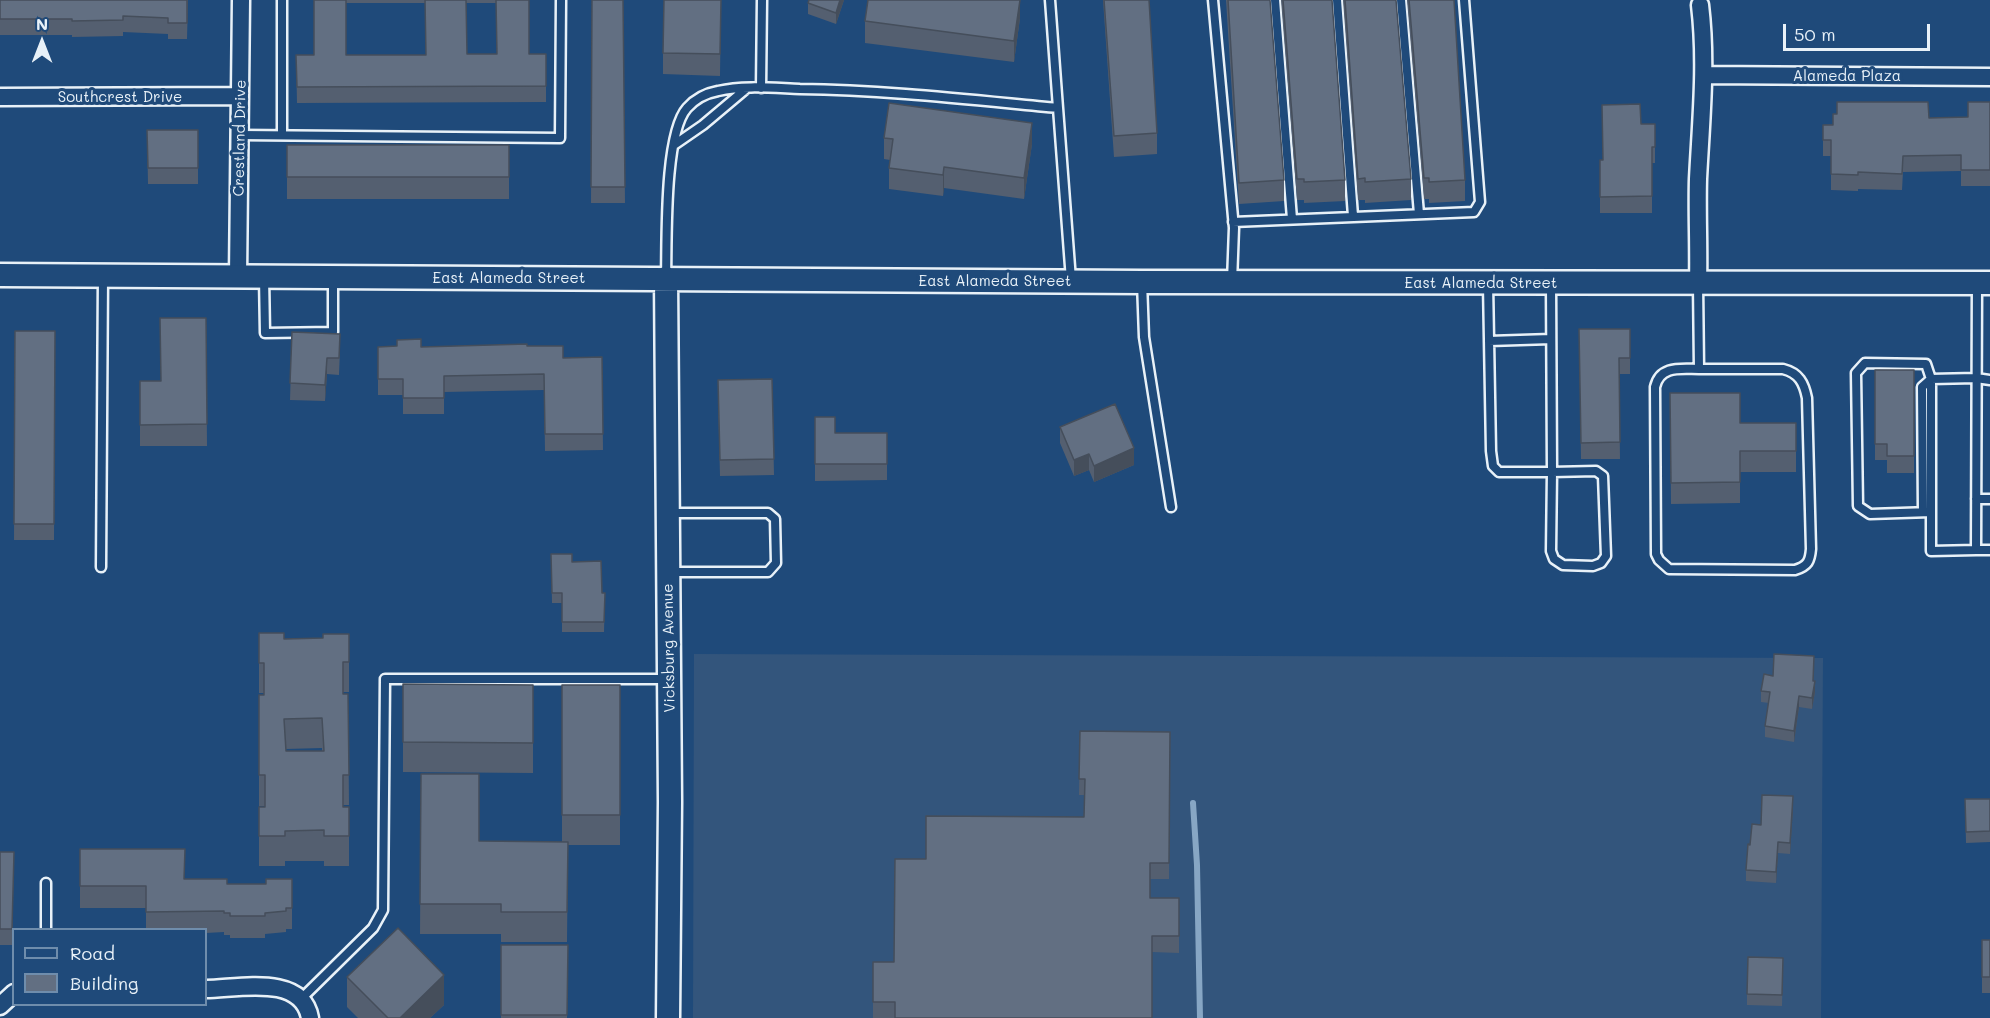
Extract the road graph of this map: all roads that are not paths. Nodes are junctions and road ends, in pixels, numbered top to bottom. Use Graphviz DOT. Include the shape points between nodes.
graph roads {
  1 [pos="241,0"];
  2 [pos="282,0"];
  3 [pos="561,0"];
  4 [pos="762,0"];
  5 [pos="1050,0"];
  6 [pos="1213,0"];
  7 [pos="1275,0"];
  8 [pos="1337,0"];
  9 [pos="1401,0"];
  10 [pos="1464,0"];
  11 [pos="1700,5"];
  12 [pos="1704,75"];
  13 [pos="1990,77"];
  14 [pos="748,88"];
  15 [pos="761,88"];
  16 [pos="240,96"];
  17 [pos="0,97"];
  18 [pos="1058,108"];
  19 [pos="240,135"];
  20 [pos="282,135"];
  21 [pos="674,145"];
  22 [pos="1419,214"];
  23 [pos="1353,216"];
  24 [pos="1292,219"];
  25 [pos="1233,222"];
  26 [pos="0,275"];
  27 [pos="103,276"];
  28 [pos="238,276"];
  29 [pos="264,277"];
  30 [pos="333,277"];
  31 [pos="666,278"];
  32 [pos="1071,282"];
  33 [pos="1142,282"];
  34 [pos="1232,282"];
  35 [pos="1488,283"];
  36 [pos="1551,283"];
  37 [pos="1984,283"];
  38 [pos="1698,284"];
  39 [pos="1551,339"];
  40 [pos="1489,341"];
  41 [pos="1699,369"];
  42 [pos="1976,378"];
  43 [pos="1931,380"];
  44 [pos="1990,380"];
  45 [pos="1552,472"];
  46 [pos="1976,499"];
  47 [pos="1990,499"];
  48 [pos="1171,507"];
  49 [pos="1927,512"];
  50 [pos="667,513"];
  51 [pos="1976,550"];
  52 [pos="1990,550"];
  53 [pos="101,567"];
  54 [pos="668,572"];
  55 [pos="669,679"];
  56 [pos="46,884"];
  57 [pos="46,928"];
  58 [pos="207,989"];
  59 [pos="12,995"];
  60 [pos="301,999"];
  61 [pos="0,1006"];
  62 [pos="310,1018"];
  63 [pos="668,1018"];
  1 -- 16 [label="street, Crestland Drive"];
  2 -- 20 [label="lane"];
  3 -- 20 [label="lane" via="560,138"];
  4 -- 15 [label="lane"];
  5 -- 18 [label="lane"];
  6 -- 25 [label="lane"];
  7 -- 24 [label="lane"];
  8 -- 23 [label="lane"];
  9 -- 22 [label="lane"];
  10 -- 22 [label="lane" via="1480,202 1474,212"];
  11 -- 12 [label="street"];
  12 -- 13 [label="street, Alameda Plaza"];
  12 -- 38 [label="street"];
  14 -- 15 [label="lane"];
  14 -- 21 [label="lane"];
  14 -- 21 [label="lane" via="701,96 686,109"];
  15 -- 18 [label="lane" via="878,91"];
  16 -- 17 [label="street, Southcrest Drive"];
  16 -- 19 [label="street, Crestland Drive"];
  18 -- 32 [label="lane"];
  19 -- 20 [label="lane"];
  19 -- 28 [label="street, Crestland Drive"];
  21 -- 31 [label="lane"];
  22 -- 23 [label="lane"];
  23 -- 24 [label="lane"];
  24 -- 25 [label="lane"];
  25 -- 34 [label="lane"];
  26 -- 27 [label="street, East Alameda Street"];
  27 -- 28 [label="street, East Alameda Street"];
  27 -- 53 [label="lane"];
  28 -- 29 [label="street, East Alameda Street"];
  29 -- 30 [label="street, East Alameda Street"];
  29 -- 30 [label="lane" via="265,333 333,333"];
  30 -- 31 [label="street, East Alameda Street"];
  31 -- 32 [label="street, East Alameda Street"];
  31 -- 50 [label="street, Vicksburg Avenue"];
  32 -- 33 [label="street, East Alameda Street"];
  33 -- 34 [label="street, East Alameda Street"];
  33 -- 48 [label="lane" via="1144,337"];
  34 -- 35 [label="street, East Alameda Street"];
  35 -- 36 [label="street, East Alameda Street"];
  35 -- 40 [label="lane"];
  36 -- 38 [label="street, East Alameda Street"];
  36 -- 39 [label="lane"];
  37 -- 38 [label="street, East Alameda Street"];
  37 -- 42 [label="lane"];
  38 -- 41 [label="lane"];
  39 -- 40 [label="lane"];
  39 -- 45 [label="lane"];
  40 -- 45 [label="lane" via="1493,466 1499,472"];
  41 -- 41 [label="lane" via="1783,369 1802,382 1807,398 1811,549 1805,567 1669,568 1659,560 1655,387 1666,370"];
  42 -- 43 [label="lane"];
  42 -- 44 [label="lane"];
  42 -- 46 [label="lane"];
  43 -- 49 [label="lane"];
  43 -- 49 [label="lane" via="1926,364 1865,363 1856,373 1858,506 1870,514"];
  45 -- 45 [label="lane" via="1554,559 1563,565 1601,563 1606,556 1603,476 1596,471"];
  46 -- 47 [label="lane"];
  46 -- 51 [label="lane"];
  49 -- 51 [label="lane" via="1932,551"];
  50 -- 54 [label="street, Vicksburg Avenue"];
  50 -- 54 [label="lane" via="768,513 775,519 776,563 768,572"];
  51 -- 52 [label="lane"];
  54 -- 55 [label="street, Vicksburg Avenue"];
  55 -- 60 [label="lane" via="385,679 383,910 373,928"];
  55 -- 63 [label="street, Vicksburg Avenue"];
  56 -- 57 [label="lane"];
  58 -- 60 [label="street" via="268,986"];
  59 -- 61 [label="street"];
  60 -- 62 [label="street"];
}
